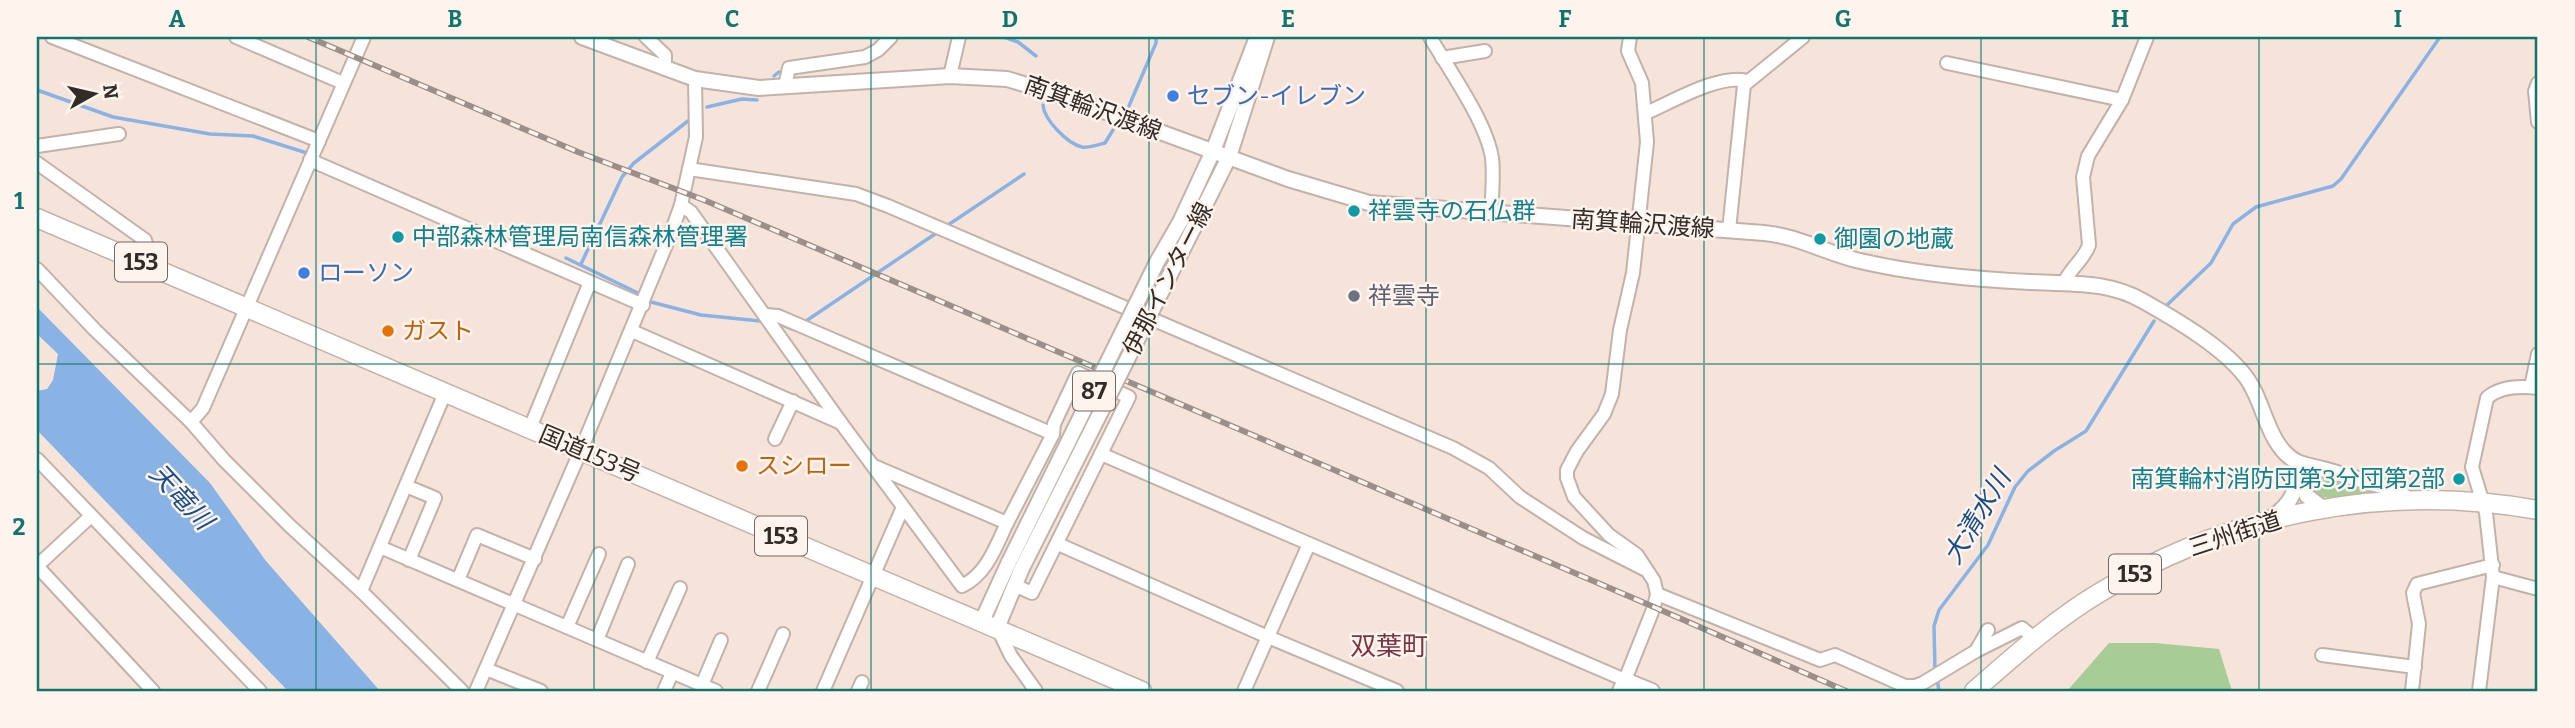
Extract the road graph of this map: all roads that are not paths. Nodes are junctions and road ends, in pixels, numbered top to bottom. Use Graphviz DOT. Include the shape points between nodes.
graph roads {
  1 [pos="52,37"];
  2 [pos="236,37"];
  3 [pos="364,37"];
  4 [pos="582,37"];
  5 [pos="646,37"];
  6 [pos="891,37"];
  7 [pos="959,37"];
  8 [pos="1257,37"];
  9 [pos="1267,37"];
  10 [pos="1430,37"];
  11 [pos="1630,37"];
  12 [pos="1803,37"];
  13 [pos="2147,37"];
  14 [pos="1485,51"];
  15 [pos="1442,58"];
  16 [pos="1947,63"];
  17 [pos="665,69"];
  18 [pos="950,76"];
  19 [pos="695,79"];
  20 [pos="1748,81"];
  21 [pos="344,83"];
  22 [pos="2538,83"];
  23 [pos="785,86"];
  24 [pos="2122,100"];
  25 [pos="1646,113"];
  26 [pos="2538,122"];
  27 [pos="119,134"];
  28 [pos="319,141"];
  29 [pos="37,146"];
  30 [pos="1213,151"];
  31 [pos="1229,157"];
  32 [pos="310,160"];
  33 [pos="37,163"];
  34 [pos="689,169"];
  35 [pos="681,205"];
  36 [pos="1491,213"];
  37 [pos="37,218"];
  38 [pos="1637,223"];
  39 [pos="1187,225"];
  40 [pos="1729,230"];
  41 [pos="152,267"];
  42 [pos="37,269"];
  43 [pos="590,282"];
  44 [pos="2064,283"];
  45 [pos="643,304"];
  46 [pos="245,309"];
  47 [pos="765,315"];
  48 [pos="632,331"];
  49 [pos="2538,354"];
  50 [pos="2534,388"];
  51 [pos="444,393"];
  52 [pos="793,401"];
  53 [pos="191,422"];
  54 [pos="841,423"];
  55 [pos="530,428"];
  56 [pos="1053,434"];
  57 [pos="775,439"];
  58 [pos="581,450"];
  59 [pos="1101,454"];
  60 [pos="37,459"];
  61 [pos="2297,462"];
  62 [pos="874,465"];
  63 [pos="2298,478"];
  64 [pos="406,486"];
  65 [pos="2407,499"];
  66 [pos="2483,503"];
  67 [pos="903,507"];
  68 [pos="2323,508"];
  69 [pos="2538,510"];
  70 [pos="91,516"];
  71 [pos="2265,522"];
  72 [pos="1007,523"];
  73 [pos="1058,544"];
  74 [pos="380,547"];
  75 [pos="1307,547"];
  76 [pos="599,554"];
  77 [pos="534,559"];
  78 [pos="409,560"];
  79 [pos="628,564"];
  80 [pos="37,566"];
  81 [pos="983,570"];
  82 [pos="2493,571"];
  83 [pos="1649,572"];
  84 [pos="872,575"];
  85 [pos="457,580"];
  86 [pos="1007,582"];
  87 [pos="680,588"];
  88 [pos="2538,589"];
  89 [pos="361,591"];
  90 [pos="1657,594"];
  91 [pos="515,605"];
  92 [pos="989,624"];
  93 [pos="567,627"];
  94 [pos="1988,630"];
  95 [pos="783,634"];
  96 [pos="1268,637"];
  97 [pos="2035,639"];
  98 [pos="597,640"];
  99 [pos="721,640"];
  100 [pos="1976,651"];
  101 [pos="2322,654"];
  102 [pos="647,662"];
  103 [pos="2415,667"];
  104 [pos="486,669"];
  105 [pos="672,673"];
  106 [pos="702,685"];
  107 [pos="1623,685"];
  108 [pos="153,691"];
  109 [pos="260,691"];
  110 [pos="462,691"];
  111 [pos="476,691"];
  112 [pos="541,691"];
  113 [pos="664,691"];
  114 [pos="716,691"];
  115 [pos="758,691"];
  116 [pos="823,691"];
  117 [pos="1036,691"];
  118 [pos="1142,691"];
  119 [pos="1244,691"];
  120 [pos="1397,691"];
  121 [pos="1652,691"];
  122 [pos="1973,691"];
  123 [pos="2412,691"];
  124 [pos="2479,691"];
  1 -- 28 [label="street"];
  2 -- 21 [label="street"];
  3 -- 21 [label="street"];
  4 -- 17 [label="main road, 南箕輪沢渡線"];
  5 -- 17 [label="street" via="665,55"];
  6 -- 23 [label="street" via="865,57 789,68"];
  7 -- 18 [label="street"];
  8 -- 30 [label="main road, 伊那インター線 / 87"];
  9 -- 31 [label="main road, 伊那インター線 / 87"];
  10 -- 15 [label="street"];
  11 -- 25 [label="street" via="1628,51 1642,83"];
  12 -- 20 [label="street"];
  13 -- 24 [label="street"];
  14 -- 15 [label="street"];
  15 -- 36 [label="street" via="1489,147"];
  16 -- 24 [label="street"];
  17 -- 19 [label="main road, 南箕輪沢渡線"];
  18 -- 23 [label="main road, 南箕輪沢渡線"];
  18 -- 30 [label="main road, 南箕輪沢渡線" via="1026,83"];
  19 -- 23 [label="main road, 南箕輪沢渡線" via="759,88"];
  19 -- 34 [label="street" via="695,137"];
  20 -- 25 [label="street" via="1724,80"];
  20 -- 40 [label="street"];
  21 -- 28 [label="street"];
  22 -- 26 [label="street"];
  24 -- 44 [label="street" via="2088,156 2083,177 2089,245"];
  25 -- 38 [label="street"];
  27 -- 29 [label="street"];
  28 -- 32 [label="street"];
  30 -- 31 [label="main road, 南箕輪沢渡線"];
  30 -- 39 [label="main road, 伊那インター線 / 87"];
  31 -- 36 [label="main road, 南箕輪沢渡線" via="1369,203"];
  31 -- 39 [label="main road, 伊那インター線 / 87"];
  32 -- 43 [label="street"];
  32 -- 46 [label="street"];
  33 -- 41 [label="street" via="145,240"];
  34 -- 35 [label="street"];
  34 -- 83 [label="street" via="856,194 888,205 1453,448 1489,468 1520,497 1583,538"];
  35 -- 45 [label="street"];
  35 -- 47 [label="street" via="691,212"];
  36 -- 38 [label="main road, 南箕輪沢渡線"];
  37 -- 41 [label="highway, 国道153号 / 153"];
  38 -- 40 [label="main road, 南箕輪沢渡線"];
  38 -- 83 [label="street" via="1612,394 1604,414 1572,460 1567,478 1583,508 1637,555"];
  39 -- 86 [label="main road, 伊那インター線 / 87, bridge" via="1157,262"];
  40 -- 44 [label="main road, 南箕輪沢渡線" via="1778,234 1878,264 1976,279"];
  41 -- 46 [label="highway, 国道153号 / 153"];
  42 -- 53 [label="street"];
  43 -- 45 [label="street"];
  43 -- 55 [label="street"];
  44 -- 61 [label="main road, 南箕輪沢渡線" via="2090,283 2132,295 2207,342 2244,374 2275,437"];
  45 -- 48 [label="street"];
  46 -- 51 [label="highway, 国道153号 / 153"];
  46 -- 53 [label="street" via="202,408"];
  47 -- 54 [label="street"];
  47 -- 56 [label="street" via="778,316"];
  48 -- 52 [label="street"];
  48 -- 58 [label="street"];
  49 -- 50 [label="street"];
  50 -- 66 [label="street" via="2494,391 2484,407 2472,467"];
  51 -- 55 [label="highway, 国道153号 / 153"];
  51 -- 64 [label="street"];
  52 -- 54 [label="street"];
  52 -- 57 [label="street"];
  53 -- 89 [label="street" via="290,526"];
  54 -- 62 [label="street"];
  55 -- 58 [label="highway, 国道153号 / 153"];
  56 -- 59 [label="street" via="1078,373 1129,397"];
  56 -- 72 [label="street"];
  58 -- 77 [label="street"];
  58 -- 84 [label="highway, 国道153号 / 153"];
  59 -- 73 [label="street"];
  59 -- 75 [label="street"];
  60 -- 70 [label="street"];
  61 -- 63 [label="main road"];
  61 -- 65 [label="main road" via="2389,488"];
  62 -- 67 [label="street"];
  62 -- 72 [label="street"];
  63 -- 68 [label="main road" via="2307,496"];
  63 -- 71 [label="main road" via="2291,500"];
  64 -- 74 [label="street"];
  64 -- 78 [label="street" via="435,498"];
  65 -- 66 [label="highway, 三州街道 / 153"];
  65 -- 68 [label="highway, 三州街道 / 153"];
  66 -- 69 [label="highway, 三州街道 / 153"];
  66 -- 82 [label="street"];
  67 -- 81 [label="street" via="962,586"];
  67 -- 84 [label="street"];
  68 -- 71 [label="highway, 三州街道 / 153"];
  70 -- 80 [label="street"];
  70 -- 109 [label="street"];
  71 -- 97 [label="highway, 三州街道 / 153" via="2166,557 2098,593"];
  72 -- 81 [label="street"];
  73 -- 86 [label="street" via="1032,593"];
  73 -- 96 [label="street"];
  74 -- 78 [label="street"];
  74 -- 89 [label="street"];
  75 -- 96 [label="street"];
  75 -- 107 [label="street"];
  76 -- 93 [label="street"];
  77 -- 85 [label="street" via="477,535"];
  77 -- 91 [label="street"];
  78 -- 85 [label="street"];
  79 -- 98 [label="street"];
  80 -- 108 [label="street"];
  81 -- 86 [label="street"];
  82 -- 88 [label="street"];
  82 -- 103 [label="street" via="2417,584 2413,593 2418,624"];
  82 -- 124 [label="street"];
  83 -- 90 [label="street"];
  84 -- 92 [label="highway, 国道153号 / 153"];
  84 -- 116 [label="street"];
  85 -- 91 [label="street"];
  86 -- 92 [label="main road, 伊那インター線 / 87"];
  87 -- 102 [label="street"];
  89 -- 110 [label="street"];
  90 -- 100 [label="street" via="1820,660 1835,655 1905,686 1915,686"];
  90 -- 107 [label="street"];
  91 -- 93 [label="street"];
  91 -- 104 [label="street"];
  92 -- 117 [label="street"];
  92 -- 118 [label="highway, 国道153号 / 153"];
  93 -- 98 [label="street"];
  94 -- 100 [label="street"];
  95 -- 115 [label="street"];
  96 -- 119 [label="street"];
  96 -- 120 [label="street"];
  97 -- 100 [label="street" via="2022,628"];
  97 -- 122 [label="highway, 三州街道 / 153"];
  98 -- 102 [label="street"];
  99 -- 106 [label="street"];
  101 -- 103 [label="street"];
  102 -- 105 [label="street"];
  103 -- 123 [label="street"];
  104 -- 111 [label="street"];
  104 -- 112 [label="street"];
  105 -- 106 [label="street"];
  105 -- 113 [label="street"];
  106 -- 114 [label="street"];
  107 -- 121 [label="main road"];
}
